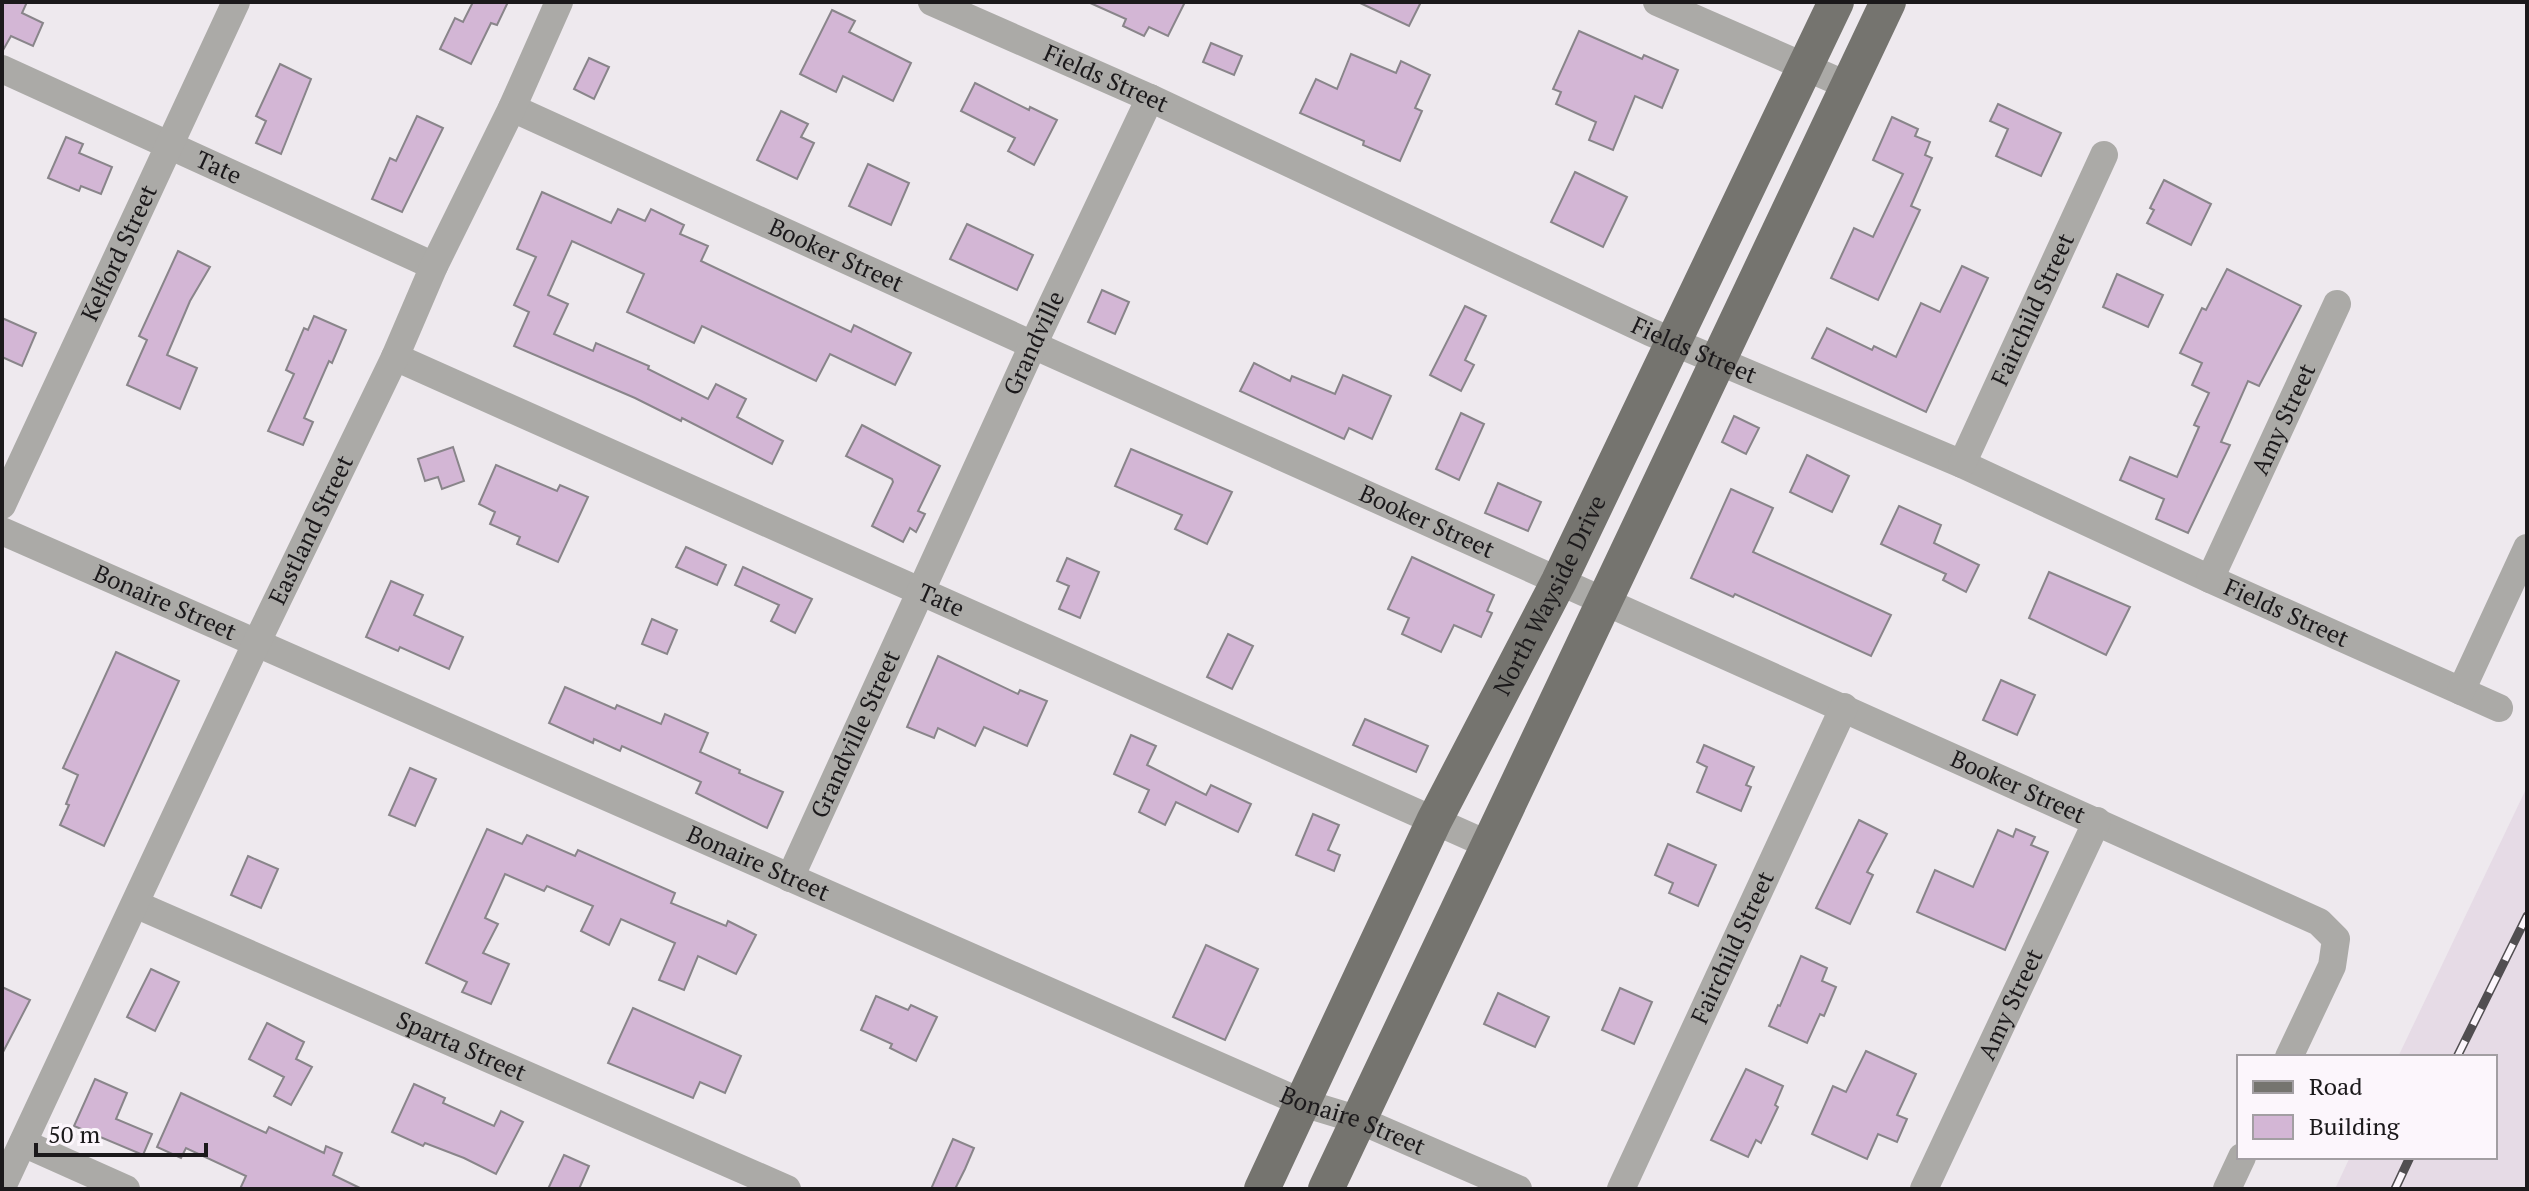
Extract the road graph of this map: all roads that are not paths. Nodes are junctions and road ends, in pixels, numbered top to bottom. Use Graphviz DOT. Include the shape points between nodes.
graph roads {
  1 [pos="236,2"];
  2 [pos="559,2"];
  3 [pos="932,2"];
  4 [pos="1657,2"];
  5 [pos="1836,2"];
  6 [pos="1888,2"];
  7 [pos="1805,68"];
  8 [pos="2,69"];
  9 [pos="1849,86"];
  10 [pos="1150,98"];
  11 [pos="512,108"];
  12 [pos="169,145"];
  13 [pos="2104,155"];
  14 [pos="434,266"];
  15 [pos="2337,304"];
  16 [pos="1675,343"];
  17 [pos="1033,345"];
  18 [pos="395,357"];
  19 [pos="1719,360"];
  20 [pos="1962,464"];
  21 [pos="2,505"];
  22 [pos="2,531"];
  23 [pos="2527,548"];
  24 [pos="2210,579"];
  25 [pos="1559,581"];
  26 [pos="922,591"];
  27 [pos="1605,601"];
  28 [pos="256,644"];
  29 [pos="2461,691"];
  30 [pos="1844,707"];
  31 [pos="2499,708"];
  32 [pos="1434,821"];
  33 [pos="2097,821"];
  34 [pos="1489,845"];
  35 [pos="790,878"];
  36 [pos="135,904"];
  37 [pos="2290,1055"];
  38 [pos="1303,1103"];
  39 [pos="1359,1120"];
  40 [pos="23,1143"];
  41 [pos="2241,1159"];
  42 [pos="2,1187"];
  43 [pos="126,1189"];
  44 [pos="787,1189"];
  45 [pos="1262,1189"];
  46 [pos="1326,1189"];
  47 [pos="1518,1189"];
  48 [pos="1621,1189"];
  49 [pos="1924,1189"];
  50 [pos="2227,1189"];
  1 -- 12 [label="street, Kelford Street"];
  2 -- 11 [label="street, Eastland Street"];
  3 -- 10 [label="street, Fields Street"];
  4 -- 7 [label="street"];
  5 -- 7 [label="main road, North Wayside Drive"];
  6 -- 9 [label="main road, North Wayside Drive"];
  7 -- 9 [label="street"];
  7 -- 16 [label="main road, North Wayside Drive"];
  8 -- 12 [label="street, Tate"];
  9 -- 19 [label="main road, North Wayside Drive"];
  10 -- 16 [label="street, Fields Street"];
  10 -- 17 [label="street, Grandville"];
  11 -- 14 [label="street, Eastland Street"];
  11 -- 17 [label="street, Booker Street"];
  12 -- 14 [label="street, Tate"];
  12 -- 21 [label="street, Kelford Street"];
  13 -- 20 [label="street, Fairchild Street"];
  14 -- 18 [label="street, Eastland Street"];
  15 -- 24 [label="street, Amy Street"];
  16 -- 19 [label="street, Fields Street"];
  16 -- 25 [label="main road, North Wayside Drive"];
  17 -- 25 [label="street, Booker Street"];
  17 -- 26 [label="street, Grandville"];
  18 -- 26 [label="street, Tate"];
  18 -- 28 [label="street, Eastland Street"];
  19 -- 20 [label="street, Fields Street"];
  19 -- 27 [label="main road, North Wayside Drive"];
  20 -- 24 [label="street, Fields Street"];
  22 -- 28 [label="street, Bonaire Street"];
  23 -- 29 [label="street"];
  24 -- 29 [label="street, Fields Street"];
  25 -- 27 [label="street, Booker Street"];
  25 -- 32 [label="main road, North Wayside Drive"];
  26 -- 32 [label="street, Tate"];
  26 -- 35 [label="street, Grandville Street"];
  27 -- 30 [label="street, Booker Street"];
  27 -- 34 [label="main road, North Wayside Drive"];
  28 -- 35 [label="street, Bonaire Street"];
  28 -- 36 [label="street, Eastland Street"];
  29 -- 31 [label="street, Fields Street"];
  30 -- 33 [label="street, Booker Street"];
  30 -- 48 [label="street, Fairchild Street"];
  32 -- 34 [label="street, Tate"];
  32 -- 38 [label="main road, North Wayside Drive"];
  33 -- 37 [label="street, Booker Street" via="2319,922 2336,939 2332,966"];
  33 -- 49 [label="street, Amy Street"];
  34 -- 39 [label="main road, North Wayside Drive"];
  35 -- 38 [label="street, Bonaire Street"];
  36 -- 40 [label="street, Eastland Street"];
  36 -- 44 [label="street, Sparta Street"];
  38 -- 39 [label="street, Bonaire Street"];
  38 -- 45 [label="main road, North Wayside Drive"];
  39 -- 46 [label="main road, North Wayside Drive"];
  39 -- 47 [label="street, Bonaire Street"];
  40 -- 42 [label="street, Eastland Street"];
  40 -- 43 [label="street"];
  41 -- 50 [label="street"];
}
